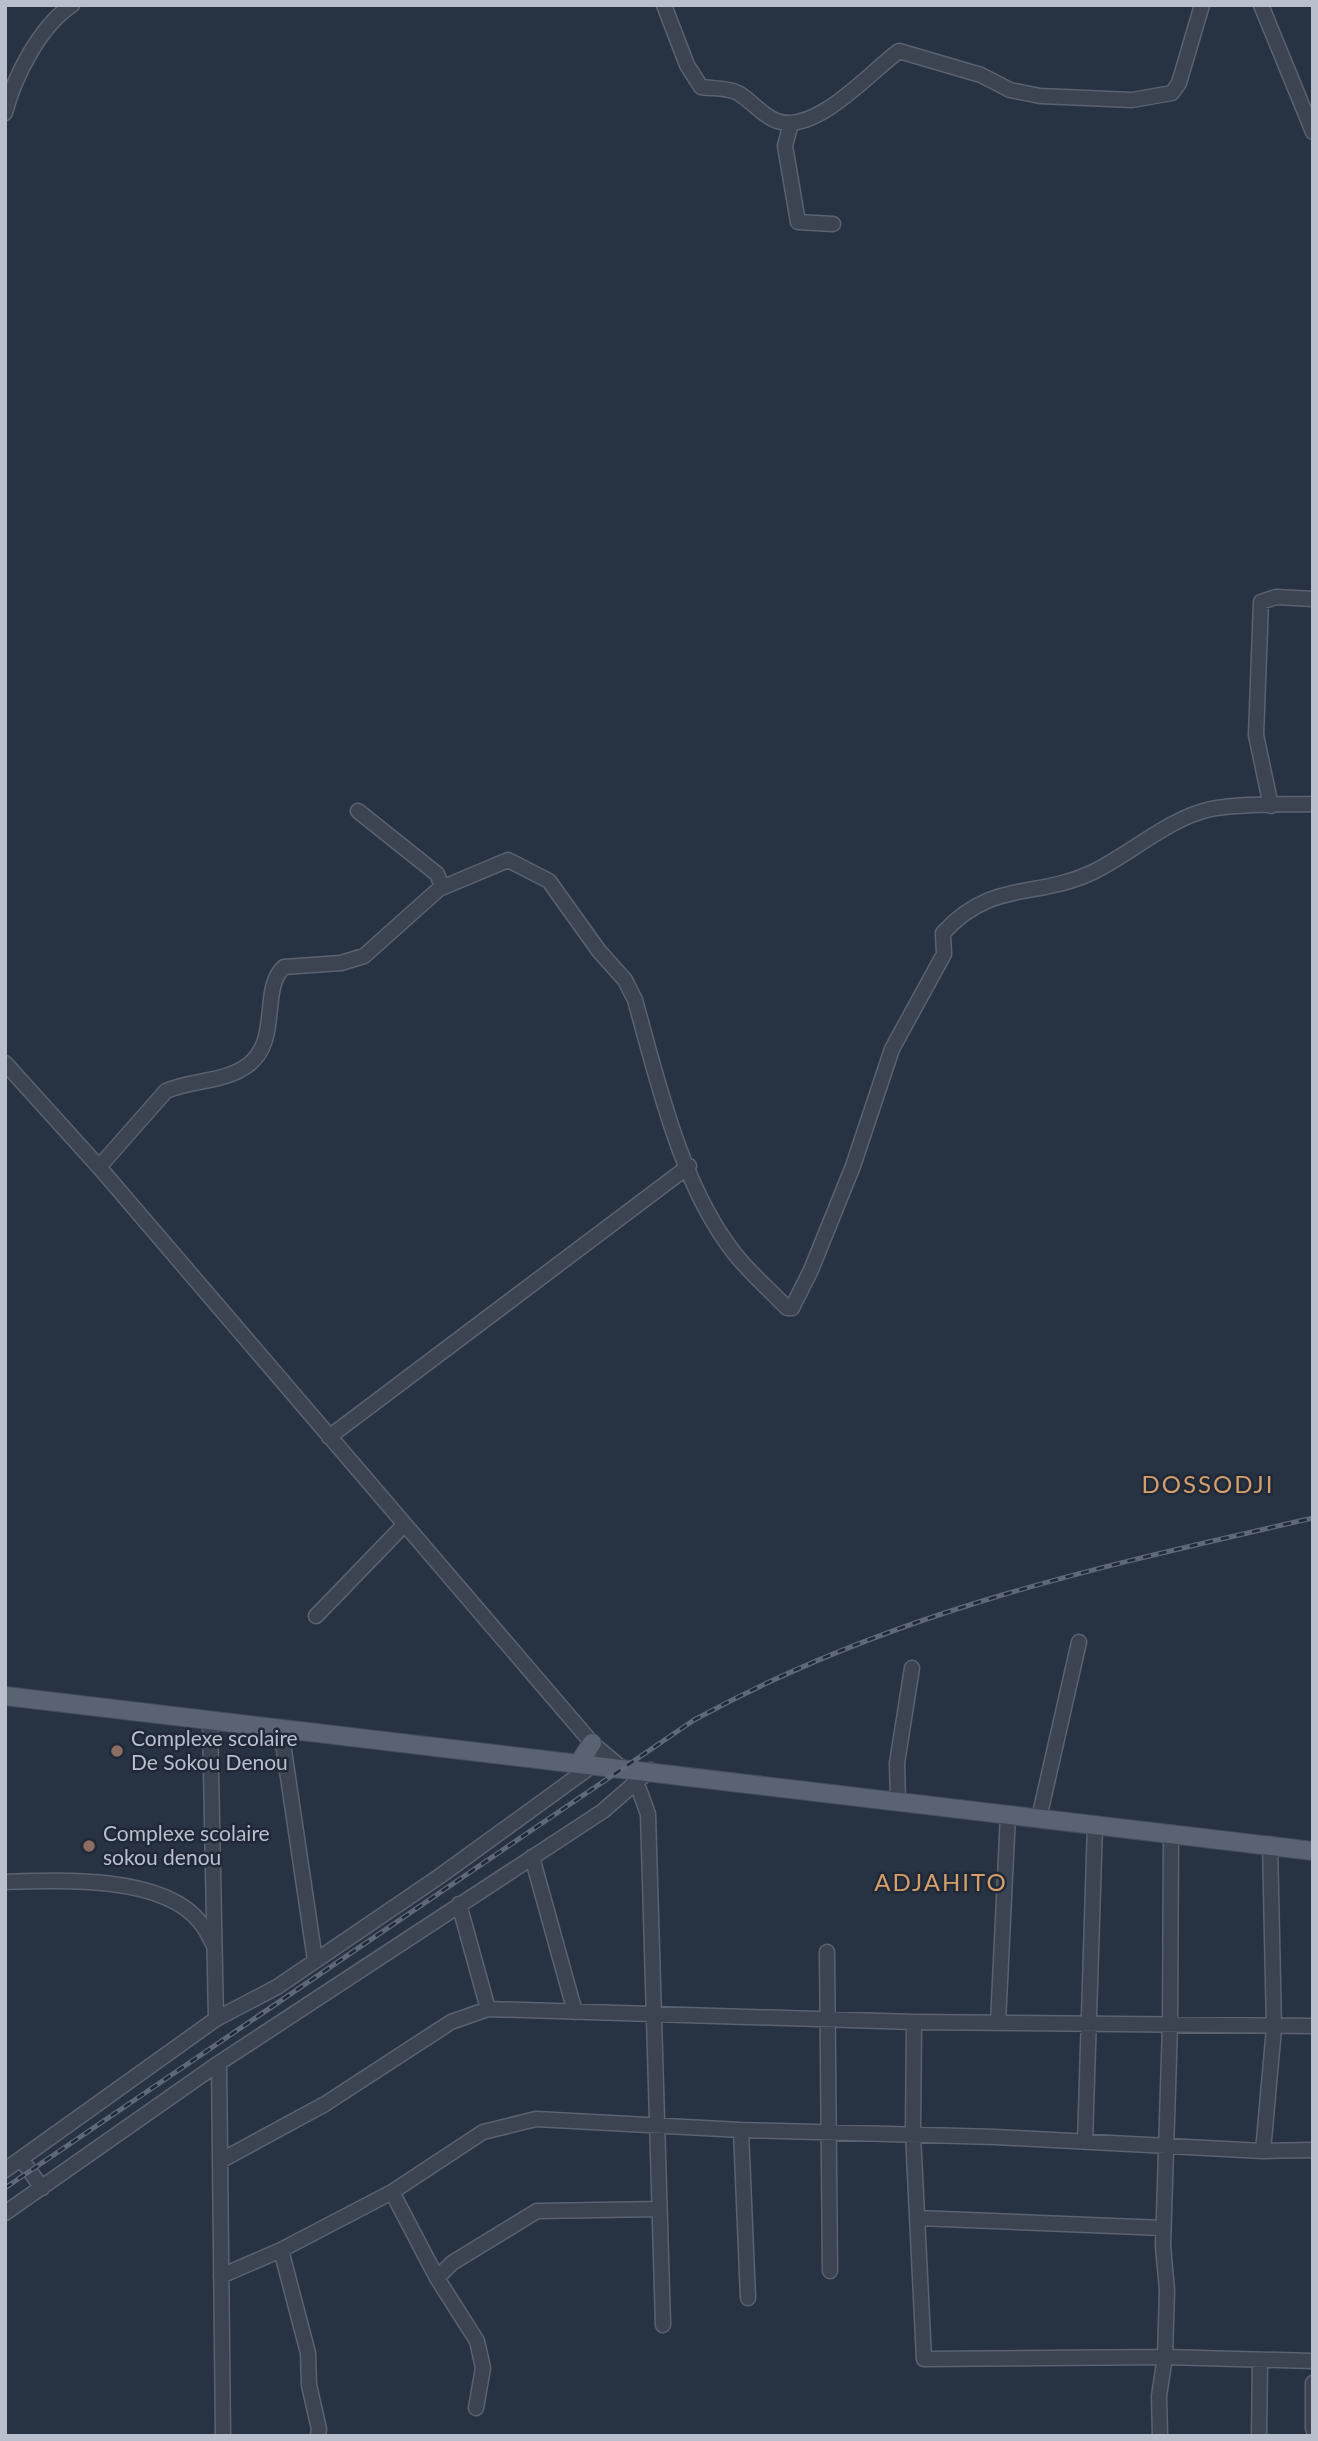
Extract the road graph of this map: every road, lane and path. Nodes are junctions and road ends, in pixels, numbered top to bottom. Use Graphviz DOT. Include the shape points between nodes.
graph roads {
  1 [pos="72,5"];
  2 [pos="664,5"];
  3 [pos="1202,5"];
  4 [pos="1261,5"];
  5 [pos="5,113"];
  6 [pos="791,123"];
  7 [pos="1313,132"];
  8 [pos="833,225"];
  9 [pos="1313,599"];
  10 [pos="1313,804"];
  11 [pos="1271,806"];
  12 [pos="358,811"];
  13 [pos="439,889"];
  14 [pos="5,1063"];
  15 [pos="689,1166"];
  16 [pos="99,1167"];
  17 [pos="329,1437"];
  18 [pos="404,1525"];
  19 [pos="316,1616"];
  20 [pos="1079,1642"];
  21 [pos="912,1668"];
  22 [pos="5,1696"];
  23 [pos="210,1721"];
  24 [pos="281,1730"];
  25 [pos="592,1743"];
  26 [pos="586,1765"];
  27 [pos="620,1766"];
  28 [pos="650,1770"];
  29 [pos="637,1784"];
  30 [pos="898,1801"];
  31 [pos="1008,1815"];
  32 [pos="1040,1818"];
  33 [pos="1094,1825"];
  34 [pos="1171,1833"];
  35 [pos="1270,1844"];
  36 [pos="1313,1851"];
  37 [pos="532,1857"];
  38 [pos="5,1882"];
  39 [pos="459,1904"];
  40 [pos="215,1947"];
  41 [pos="827,1952"];
  42 [pos="315,1960"];
  43 [pos="488,2009"];
  44 [pos="575,2012"];
  45 [pos="653,2016"];
  46 [pos="216,2019"];
  47 [pos="826,2020"];
  48 [pos="914,2022"];
  49 [pos="998,2023"];
  50 [pos="1089,2025"];
  51 [pos="1170,2025"];
  52 [pos="1313,2026"];
  53 [pos="1274,2028"];
  54 [pos="219,2063"];
  55 [pos="656,2124"];
  56 [pos="741,2130"];
  57 [pos="828,2131"];
  58 [pos="914,2134"];
  59 [pos="1085,2142"];
  60 [pos="1166,2145"];
  61 [pos="1313,2150"];
  62 [pos="1263,2151"];
  63 [pos="22,2160"];
  64 [pos="220,2161"];
  65 [pos="5,2170"];
  66 [pos="42,2188"];
  67 [pos="393,2192"];
  68 [pos="658,2209"];
  69 [pos="5,2213"];
  70 [pos="916,2218"];
  71 [pos="1163,2228"];
  72 [pos="281,2250"];
  73 [pos="830,2271"];
  74 [pos="221,2276"];
  75 [pos="437,2278"];
  76 [pos="748,2298"];
  77 [pos="663,2325"];
  78 [pos="1165,2357"];
  79 [pos="1261,2360"];
  80 [pos="1313,2361"];
  81 [pos="1313,2383"];
  82 [pos="476,2408"];
  83 [pos="1313,2429"];
  84 [pos="223,2436"];
  85 [pos="317,2436"];
  86 [pos="1160,2436"];
  87 [pos="1259,2436"];
  1 -- 5 [label="street" via="27,59"];
  2 -- 6 [label="street" via="701,88 740,94 777,121"];
  3 -- 6 [label="street" via="1172,93 1132,100 1040,96 899,51 830,107 806,121"];
  4 -- 7 [label="street"];
  6 -- 8 [label="street" via="785,146 798,222"];
  9 -- 11 [label="street" via="1276,597 1261,602 1256,735"];
  10 -- 11 [label="street"];
  11 -- 15 [label="street" via="1212,809 1190,816 1090,874 975,904 954,921 943,933 944,954 892,1049 853,1166 792,1308 734,1253 701,1198"];
  12 -- 13 [label="street" via="438,874"];
  13 -- 15 [label="street" via="508,860 549,881 625,980"];
  13 -- 16 [label="street" via="364,956 279,971 266,1038 250,1064 230,1076 180,1084 166,1091"];
  14 -- 16 [label="street"];
  15 -- 17 [label="street"];
  16 -- 17 [label="street"];
  17 -- 18 [label="street"];
  18 -- 19 [label="street"];
  18 -- 25 [label="street"];
  20 -- 32 [label="street"];
  21 -- 30 [label="street" via="897,1763"];
  22 -- 23 [label="main road"];
  23 -- 24 [label="main road"];
  23 -- 40 [label="street"];
  24 -- 26 [label="main road"];
  24 -- 42 [label="street"];
  25 -- 26 [label="main road"];
  25 -- 27 [label="street"];
  26 -- 27 [label="main road"];
  26 -- 42 [label="street" via="440,1876"];
  27 -- 28 [label="main road"];
  28 -- 29 [label="street"];
  28 -- 30 [label="main road"];
  29 -- 37 [label="street"];
  29 -- 45 [label="street" via="648,1814"];
  30 -- 31 [label="main road"];
  31 -- 32 [label="main road"];
  31 -- 49 [label="street"];
  32 -- 33 [label="main road"];
  33 -- 34 [label="main road"];
  33 -- 50 [label="street"];
  34 -- 35 [label="main road"];
  34 -- 51 [label="street"];
  35 -- 36 [label="main road"];
  35 -- 53 [label="street"];
  37 -- 39 [label="street"];
  37 -- 44 [label="street"];
  38 -- 40 [label="street" via="143,1888 199,1921"];
  39 -- 43 [label="street"];
  39 -- 54 [label="street"];
  40 -- 46 [label="street"];
  41 -- 47 [label="street"];
  42 -- 46 [label="street" via="277,1987"];
  43 -- 44 [label="street"];
  43 -- 64 [label="street" via="451,2022 325,2104"];
  44 -- 45 [label="street"];
  45 -- 47 [label="street"];
  45 -- 55 [label="street"];
  46 -- 63 [label="street"];
  47 -- 48 [label="street"];
  47 -- 57 [label="street"];
  48 -- 49 [label="street"];
  48 -- 58 [label="street"];
  49 -- 50 [label="street"];
  50 -- 51 [label="street"];
  50 -- 59 [label="street"];
  51 -- 53 [label="street"];
  51 -- 60 [label="street"];
  52 -- 53 [label="street"];
  53 -- 62 [label="street"];
  54 -- 64 [label="street"];
  54 -- 66 [label="street"];
  55 -- 56 [label="street"];
  55 -- 67 [label="street" via="536,2119 498,2126"];
  55 -- 68 [label="street"];
  56 -- 57 [label="street"];
  56 -- 76 [label="street"];
  57 -- 58 [label="street"];
  57 -- 73 [label="street"];
  58 -- 59 [label="street"];
  58 -- 70 [label="street"];
  59 -- 60 [label="street"];
  60 -- 62 [label="street"];
  60 -- 71 [label="street"];
  61 -- 62 [label="street"];
  63 -- 65 [label="street"];
  63 -- 66 [label="street"];
  64 -- 74 [label="street"];
  66 -- 69 [label="street"];
  67 -- 72 [label="street"];
  67 -- 75 [label="street"];
  68 -- 75 [label="street" via="543,2209 453,2263"];
  68 -- 77 [label="street"];
  70 -- 71 [label="street"];
  70 -- 78 [label="street" via="924,2359"];
  71 -- 78 [label="street"];
  72 -- 74 [label="street"];
  72 -- 85 [label="street" via="308,2353"];
  74 -- 84 [label="street"];
  75 -- 82 [label="street" via="483,2356"];
  78 -- 79 [label="street"];
  78 -- 86 [label="street" via="1159,2396"];
  79 -- 80 [label="street"];
  79 -- 87 [label="street"];
  81 -- 83 [label="street"];
}
